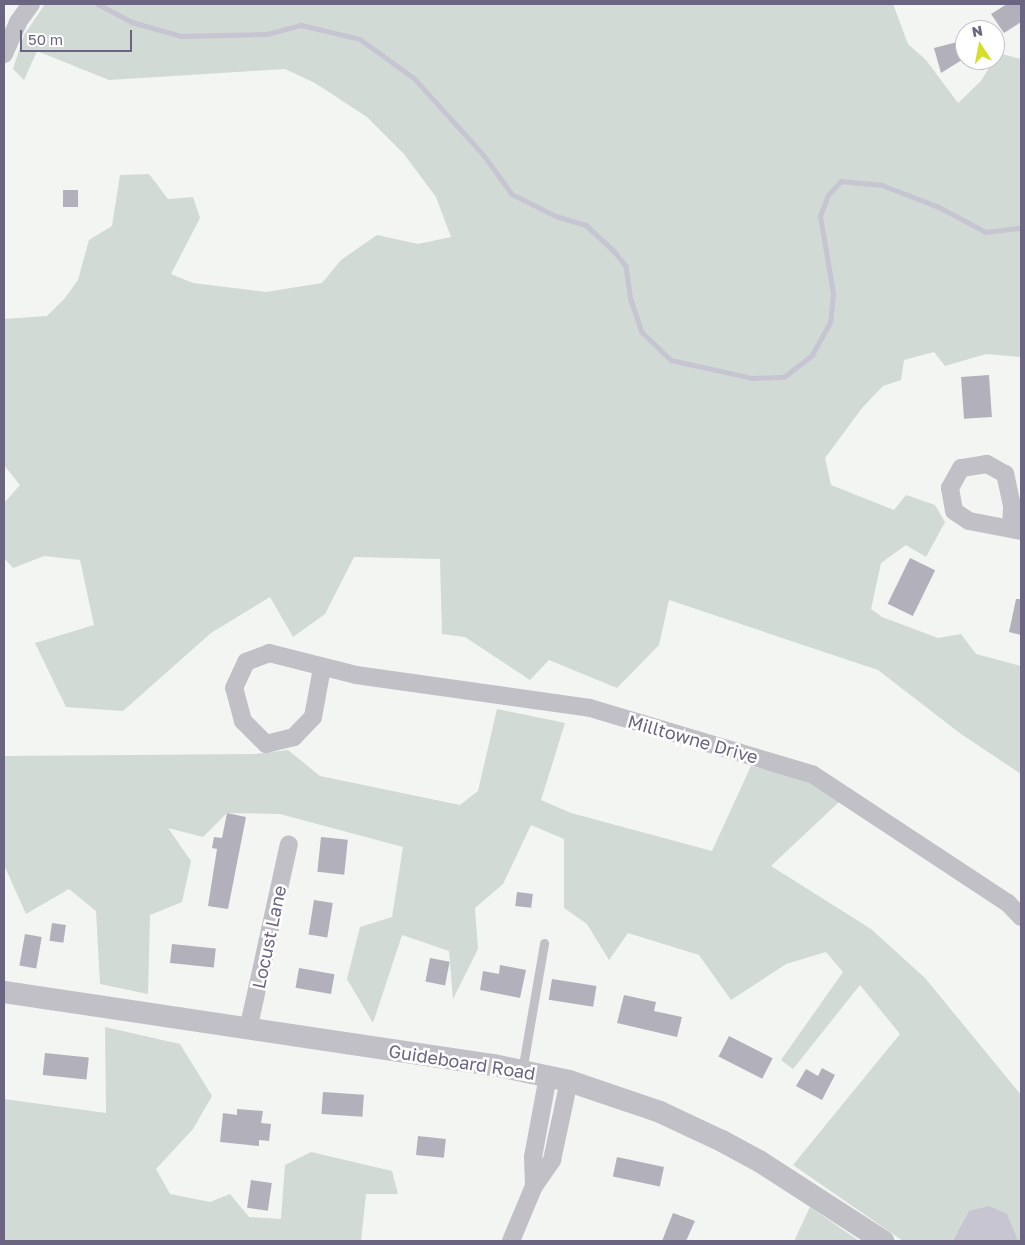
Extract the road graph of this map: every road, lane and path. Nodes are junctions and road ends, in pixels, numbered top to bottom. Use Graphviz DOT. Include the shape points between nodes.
graph roads {
  1 [pos="31,4"];
  2 [pos="4,54"];
  3 [pos="322,668"];
  4 [pos="289,844"];
  5 [pos="1021,917"];
  6 [pos="544,943"];
  7 [pos="4,992"];
  8 [pos="248,1030"];
  9 [pos="522,1071"];
  10 [pos="558,1078"];
  11 [pos="511,1241"];
  12 [pos="883,1241"];
  1 -- 2 [label="street" via="18,22"];
  3 -- 3 [label="street, Milltowne Drive" via="270,653 246,662 234,688 243,721 266,744 294,737 313,717"];
  3 -- 5 [label="street, Milltowne Drive" via="590,708 812,774 1008,903"];
  4 -- 8 [label="street, Locust Lane"];
  6 -- 9 [label="lane"];
  7 -- 8 [label="street, Guideboard Road"];
  8 -- 9 [label="street, Guideboard Road"];
  9 -- 10 [label="street, Guideboard Road"];
  10 -- 11 [label="street" via="533,1157 534,1186"];
  10 -- 12 [label="street, Guideboard Road" via="660,1112 722,1141 759,1160"];
}
